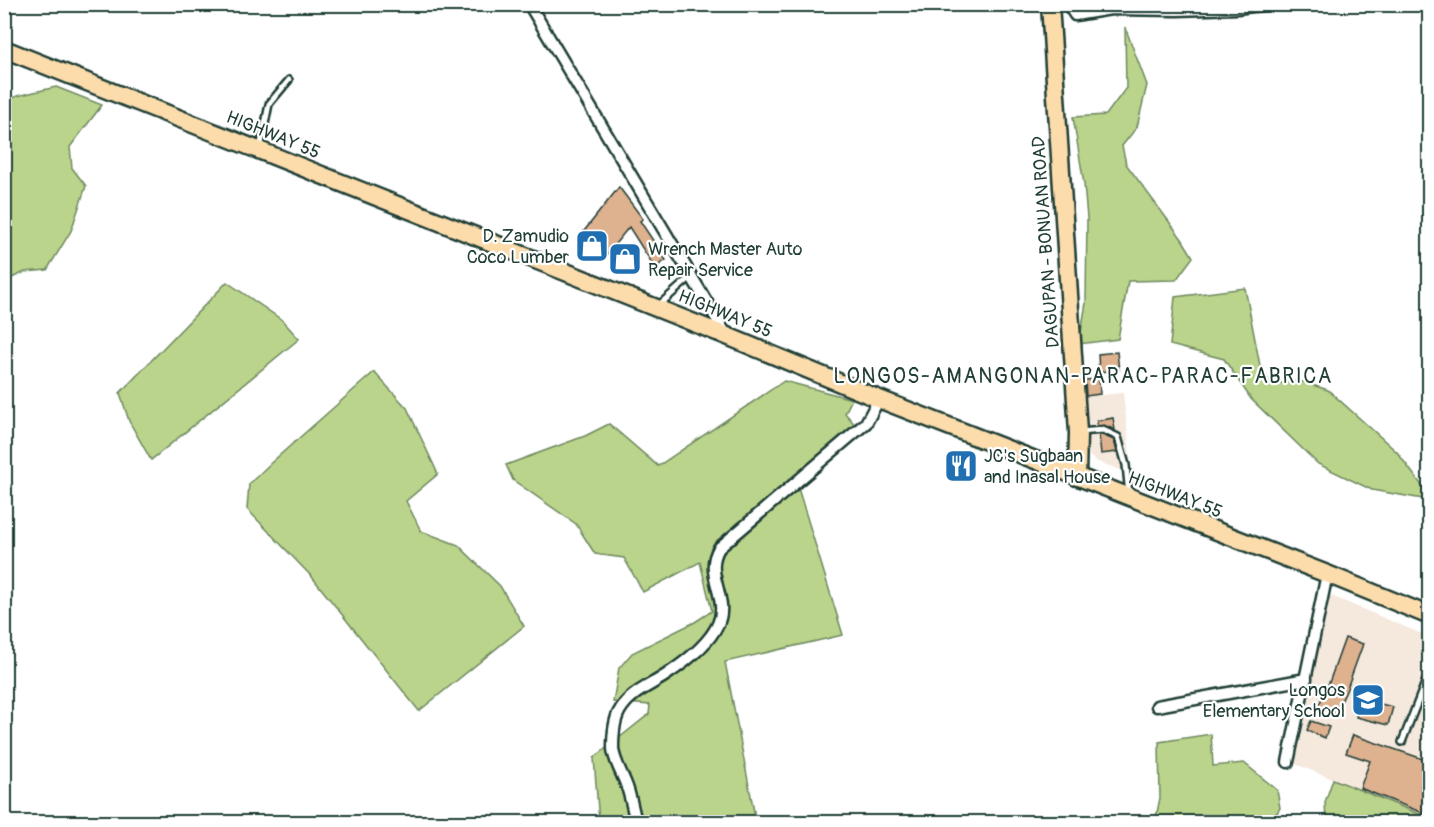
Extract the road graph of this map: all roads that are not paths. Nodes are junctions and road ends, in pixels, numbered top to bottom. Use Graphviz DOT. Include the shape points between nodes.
graph roads {
  1 [pos="529,4"];
  2 [pos="1050,4"];
  3 [pos="1068,4"];
  4 [pos="1269,4"];
  5 [pos="4,49"];
  6 [pos="289,80"];
  7 [pos="260,150"];
  8 [pos="692,276"];
  9 [pos="657,308"];
  10 [pos="727,336"];
  11 [pos="875,405"];
  12 [pos="1078,432"];
  13 [pos="1077,477"];
  14 [pos="1130,498"];
  15 [pos="1327,574"];
  16 [pos="1430,616"];
  17 [pos="1430,670"];
  18 [pos="1306,679"];
  19 [pos="1157,706"];
  20 [pos="1402,742"];
  21 [pos="1288,762"];
  22 [pos="636,822"];
  1 -- 8 [label="street"];
  2 -- 12 [label="main road, DAGUPAN - BONUAN ROAD"];
  3 -- 4 [label="street" via="1076,15 1111,9 1189,10"];
  5 -- 7 [label="main road, HIGHWAY 55"];
  6 -- 7 [label="lane" via="269,104"];
  7 -- 9 [label="main road, HIGHWAY 55"];
  8 -- 9 [label="lane"];
  8 -- 10 [label="street"];
  9 -- 10 [label="main road, HIGHWAY 55"];
  10 -- 11 [label="main road, HIGHWAY 55"];
  11 -- 13 [label="main road, HIGHWAY 55"];
  11 -- 22 [label="street" via="866,423 719,548 713,564 722,606 717,626 696,651 626,702 619,713 613,750"];
  12 -- 13 [label="main road, DAGUPAN - BONUAN ROAD"];
  12 -- 14 [label="lane" via="1103,430 1118,437"];
  13 -- 14 [label="main road, HIGHWAY 55"];
  14 -- 15 [label="main road, HIGHWAY 55"];
  15 -- 16 [label="main road, HIGHWAY 55"];
  15 -- 18 [label="street"];
  17 -- 20 [label="lane"];
  18 -- 19 [label="street"];
  18 -- 21 [label="street"];
}
